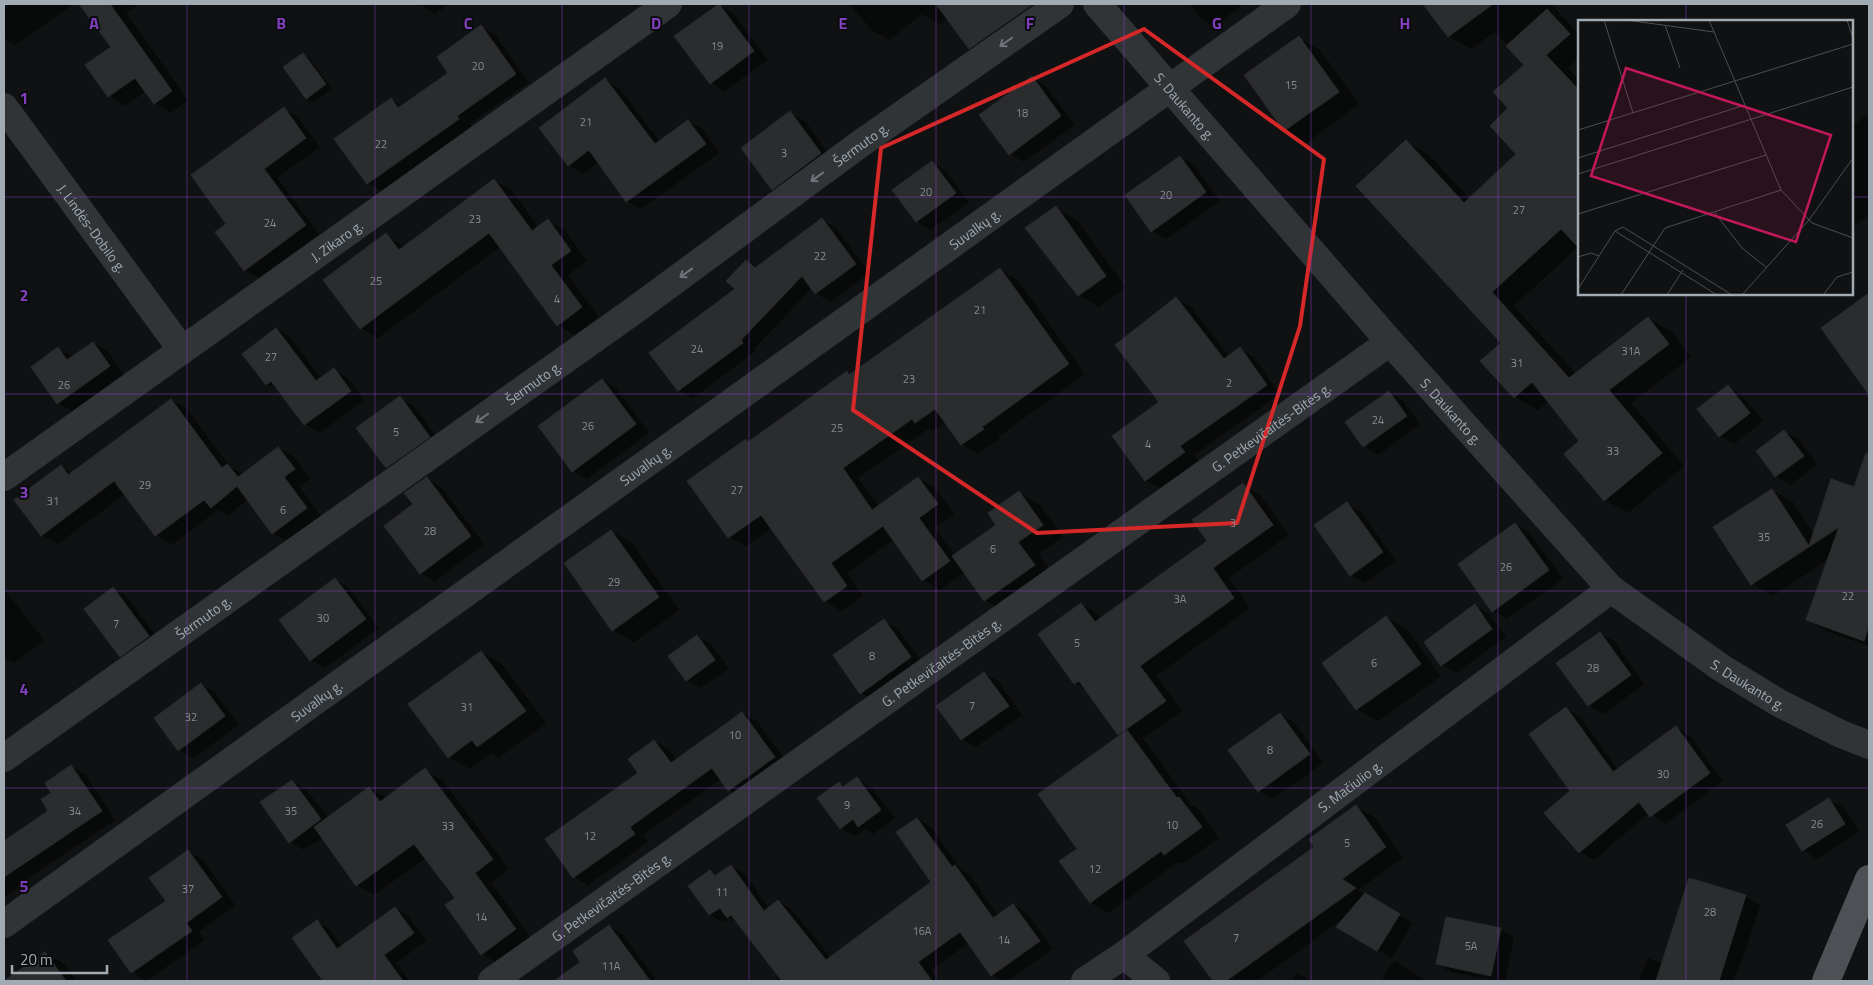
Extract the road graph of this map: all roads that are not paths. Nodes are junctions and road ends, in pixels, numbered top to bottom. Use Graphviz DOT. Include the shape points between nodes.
graph roads {
  1 [pos="668,4"];
  2 [pos="1060,4"];
  3 [pos="1097,4"];
  4 [pos="1287,4"];
  5 [pos="1169,88"];
  6 [pos="4,107"];
  7 [pos="1390,342"];
  8 [pos="182,350"];
  9 [pos="4,477"];
  10 [pos="1612,589"];
  11 [pos="1869,745"];
  12 [pos="4,758"];
  13 [pos="1869,879"];
  14 [pos="4,924"];
  15 [pos="1124,955"];
  16 [pos="492,981"];
  17 [pos="1085,981"];
  18 [pos="1156,981"];
  19 [pos="1826,981"];
  1 -- 8 [label="street, J. Zikaro g."];
  2 -- 12 [label="street, Šermuto g., one-way"];
  3 -- 5 [label="street, S. Daukanto g."];
  4 -- 5 [label="street, Suvalkų g."];
  5 -- 7 [label="street, S. Daukanto g."];
  5 -- 14 [label="street, Suvalkų g."];
  6 -- 8 [label="street, J. Lindės-Dobilo g."];
  7 -- 10 [label="street, S. Daukanto g."];
  7 -- 16 [label="street, G. Petkevičaitės-Bitės g."];
  8 -- 9 [label="street, J. Zikaro g."];
  10 -- 11 [label="street, S. Daukanto g." via="1720,667 1779,703"];
  10 -- 15 [label="street, S. Mačiulio g."];
  13 -- 19 [label="main road"];
  15 -- 17 [label="street, S. Mačiulio g."];
  15 -- 18 [label="street"];
}
